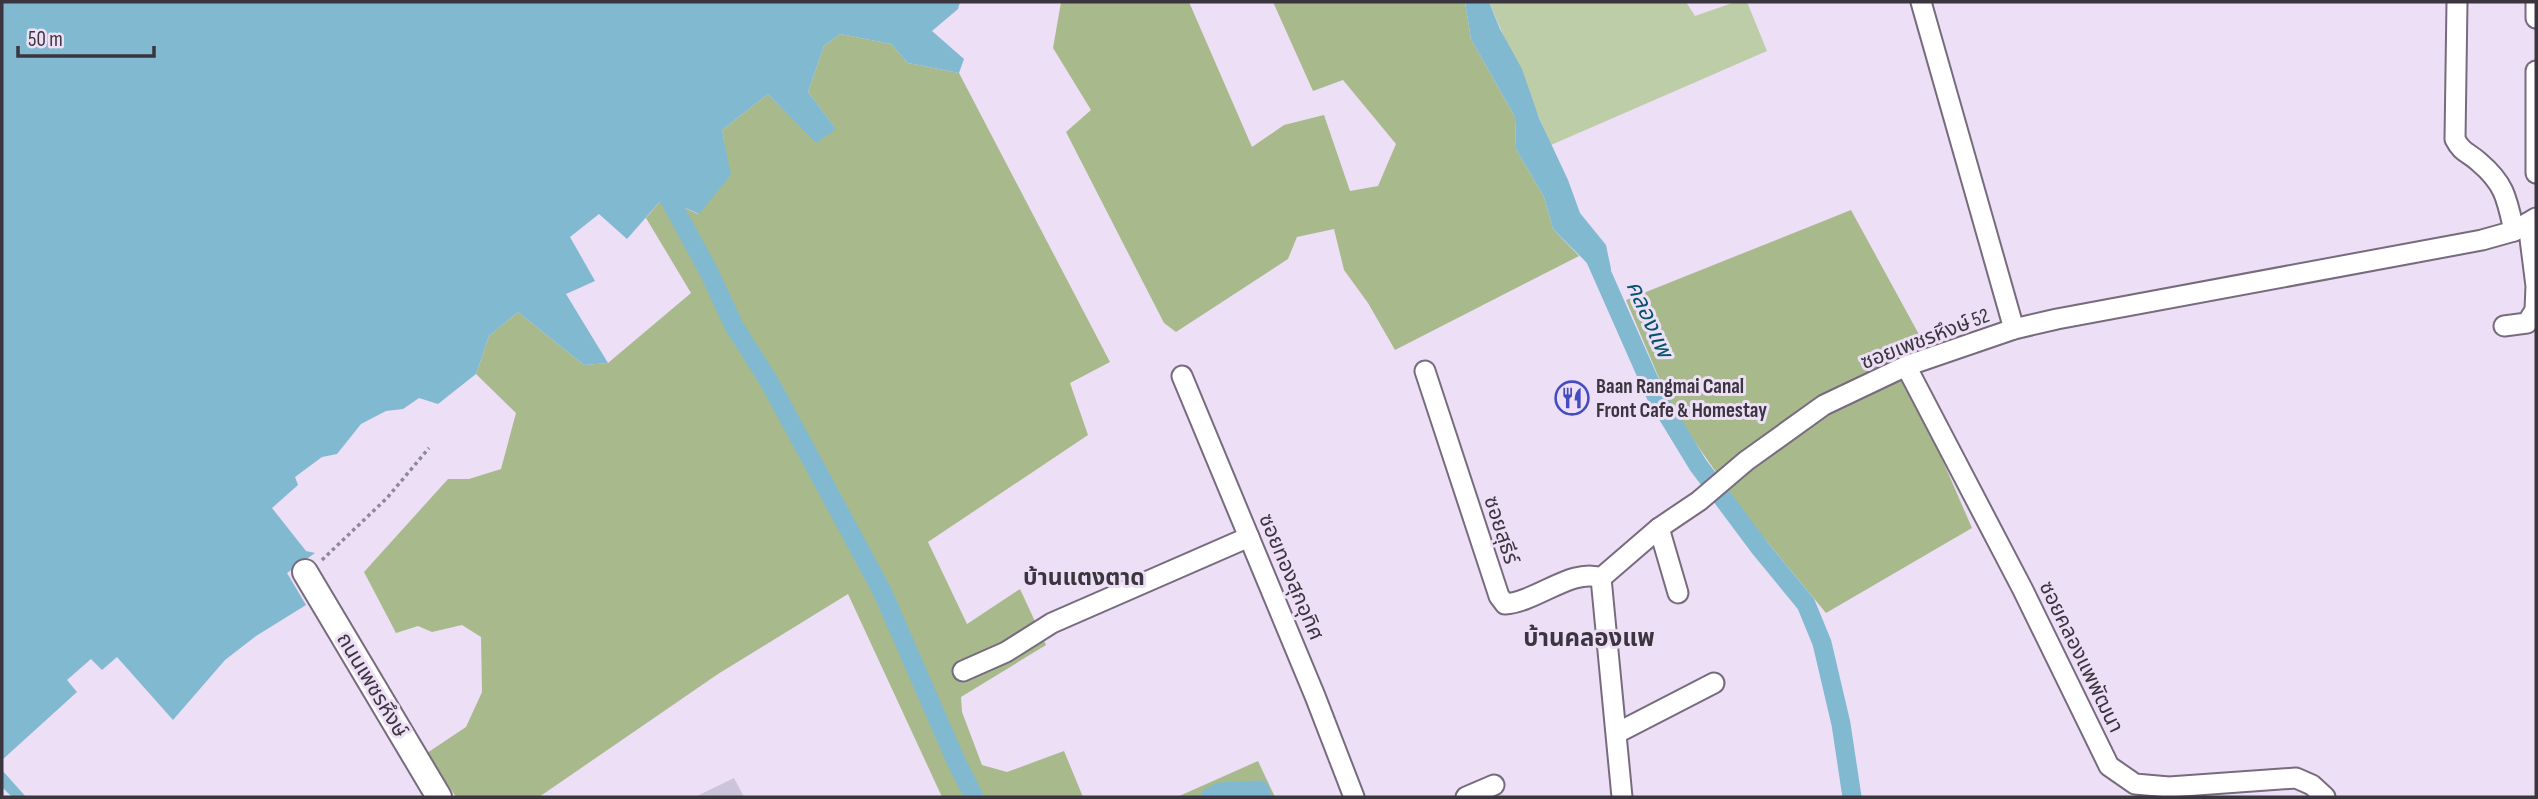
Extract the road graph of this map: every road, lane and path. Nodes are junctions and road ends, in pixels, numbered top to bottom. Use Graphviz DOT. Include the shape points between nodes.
graph roads {
  1 [pos="1921,2"];
  2 [pos="2457,2"];
  3 [pos="2536,2"];
  4 [pos="2536,18"];
  5 [pos="2536,71"];
  6 [pos="2536,173"];
  7 [pos="2526,224"];
  8 [pos="2504,327"];
  9 [pos="2014,329"];
  10 [pos="1906,366"];
  11 [pos="1425,371"];
  12 [pos="1182,376"];
  13 [pos="429,448"];
  14 [pos="1659,527"];
  15 [pos="1250,537"];
  16 [pos="304,572"];
  17 [pos="1601,578"];
  18 [pos="1678,593"];
  19 [pos="962,671"];
  20 [pos="1714,683"];
  21 [pos="1617,733"];
  22 [pos="1494,785"];
  23 [pos="439,797"];
  24 [pos="1354,797"];
  25 [pos="1466,797"];
  26 [pos="1622,797"];
  27 [pos="2325,797"];
  1 -- 9 [label="street"];
  2 -- 7 [label="street" via="2455,139 2461,150 2491,173"];
  3 -- 4 [label="street"];
  5 -- 6 [label="street"];
  7 -- 8 [label="street" via="2535,310 2527,323"];
  7 -- 9 [label="street, ซอยเพชรหึงษ์ 52" via="2482,240"];
  9 -- 10 [label="street, ซอยเพชรหึงษ์ 52"];
  10 -- 14 [label="street, ซอยเพชรหึงษ์ 52" via="1824,405"];
  10 -- 27 [label="street, ซอยคลองแพพัฒนา" via="2109,766 2135,783 2169,788 2296,778"];
  11 -- 17 [label="street, ซอยสุธีร์" via="1505,604 1588,574"];
  12 -- 15 [label="street, ซอยทองสุกอุทิศ"];
  13 -- 16 [label="path" via="387,498"];
  14 -- 17 [label="street, ซอยเพชรหึงษ์ 52"];
  14 -- 18 [label="street"];
  15 -- 19 [label="street" via="1052,623 1006,652"];
  15 -- 24 [label="street, ซอยทองสุกอุทิศ"];
  16 -- 23 [label="main road, ถนนเพชรหึงษ์"];
  17 -- 21 [label="street"];
  20 -- 21 [label="street"];
  21 -- 26 [label="street"];
  22 -- 25 [label="street"];
}
